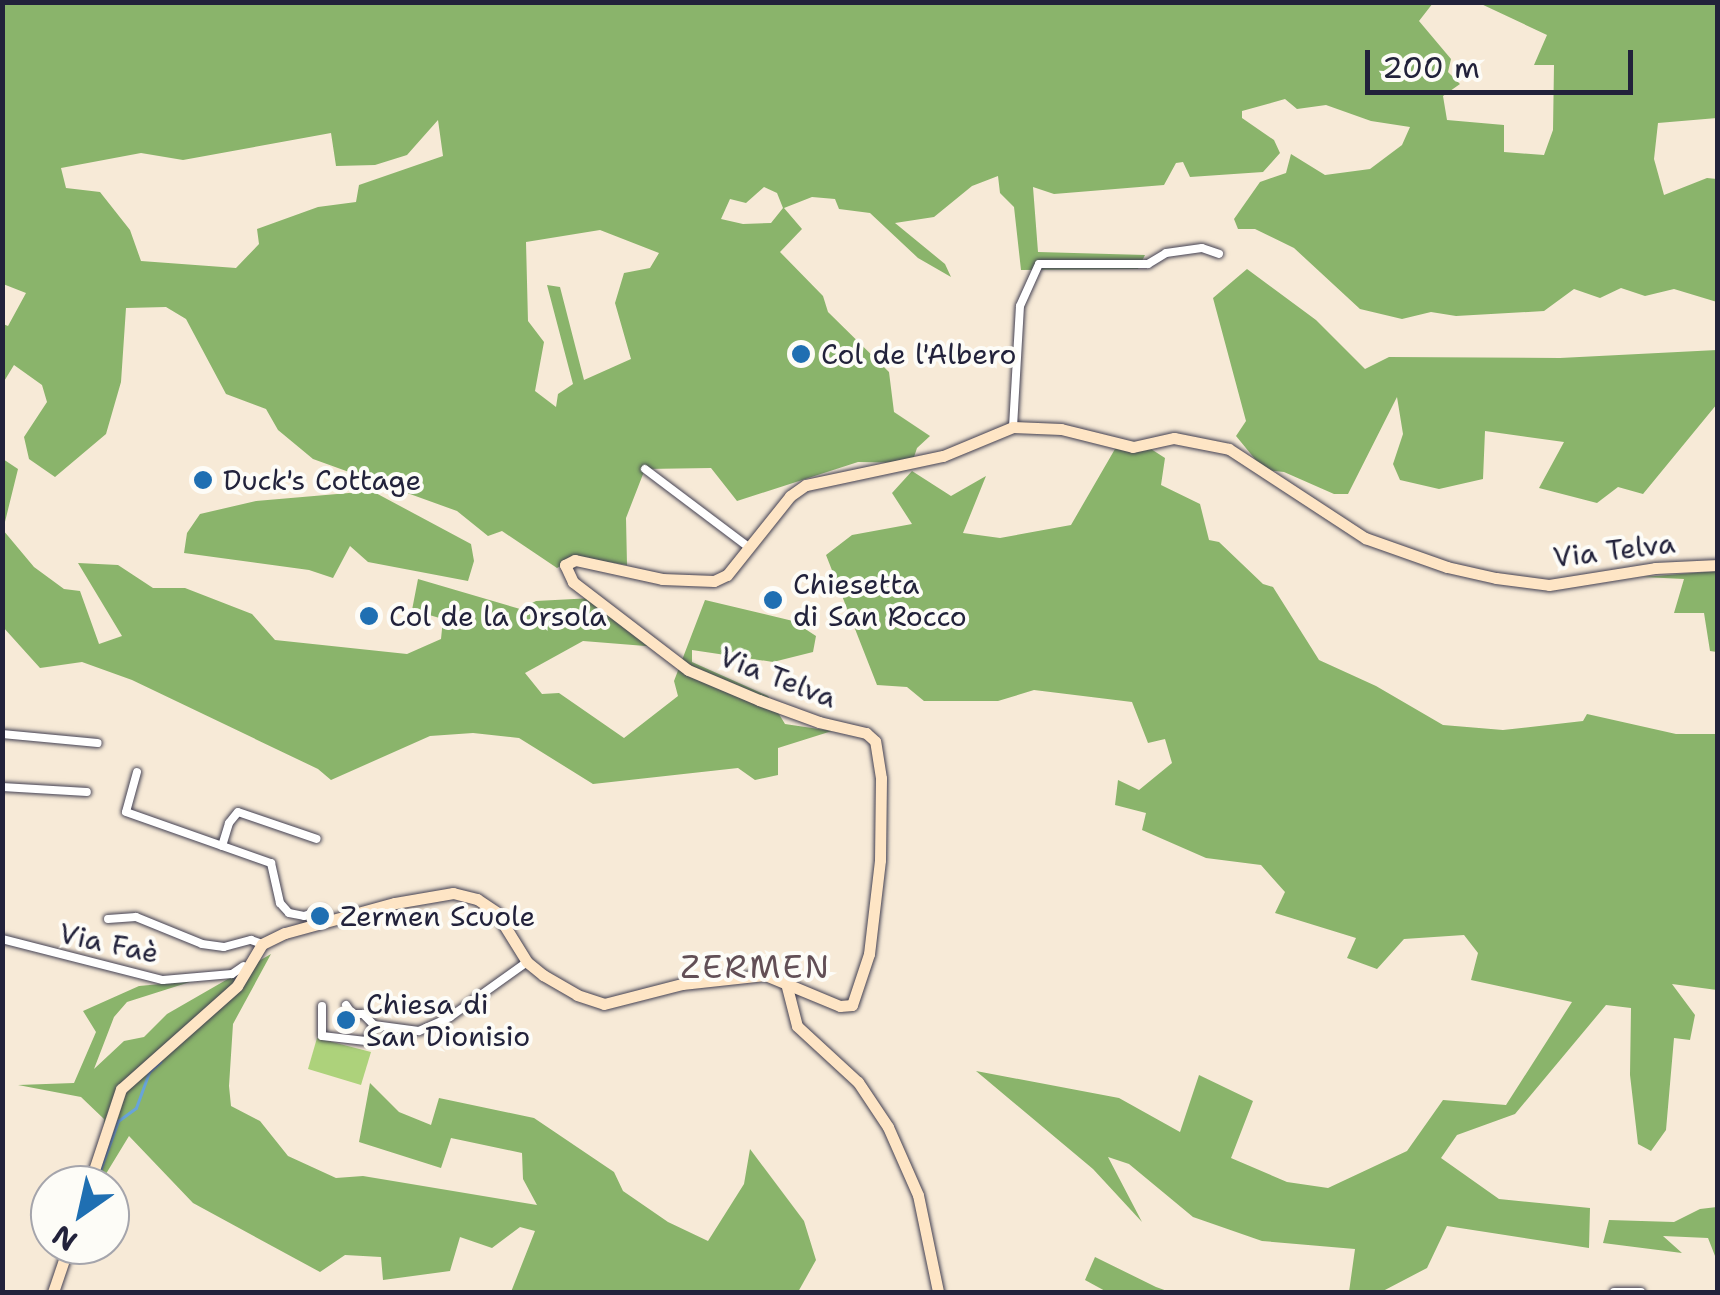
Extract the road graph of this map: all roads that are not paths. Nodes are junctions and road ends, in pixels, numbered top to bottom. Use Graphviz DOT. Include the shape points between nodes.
graph roads {
  1 [pos="1218,254"];
  2 [pos="1013,427"];
  3 [pos="645,469"];
  4 [pos="747,546"];
  5 [pos="1718,565"];
  6 [pos="2,734"];
  7 [pos="98,743"];
  8 [pos="138,772"];
  9 [pos="2,787"];
  10 [pos="87,792"];
  11 [pos="317,839"];
  12 [pos="222,846"];
  13 [pos="108,919"];
  14 [pos="332,919"];
  15 [pos="2,939"];
  16 [pos="260,950"];
  17 [pos="526,962"];
  18 [pos="787,987"];
  19 [pos="346,1005"];
  20 [pos="322,1006"];
  21 [pos="374,1025"];
  22 [pos="96,1165"];
  23 [pos="62,1265"];
  24 [pos="53,1292"];
  25 [pos="938,1292"];
  26 [pos="1614,1292"];
  27 [pos="1641,1292"];
  1 -- 2 [label="street" via="1202,248 1166,253 1148,264 1039,264 1020,306"];
  2 -- 4 [label="street, Via Telva" via="943,456 806,485"];
  2 -- 5 [label="street, Via Telva" via="1133,446 1174,438 1229,449 1365,538 1496,578 1549,585"];
  3 -- 4 [label="street"];
  4 -- 18 [label="street, Via Telva" via="727,575 714,581 662,579 575,560 565,566 573,582 688,670 875,740 880,860 869,954 852,1005"];
  6 -- 7 [label="street"];
  8 -- 12 [label="street" via="126,812"];
  9 -- 10 [label="street"];
  11 -- 12 [label="street" via="238,812"];
  12 -- 14 [label="street" via="270,863 289,913 322,910"];
  13 -- 16 [label="street" via="136,917 202,944 251,940"];
  14 -- 16 [label="street" via="276,936"];
  14 -- 17 [label="street" via="453,893 496,912"];
  15 -- 16 [label="street, Via Faè" via="164,980 232,974"];
  16 -- 22 [label="street" via="238,986 121,1089"];
  17 -- 18 [label="street" via="604,1004 654,989 765,975"];
  17 -- 21 [label="street" via="432,1027"];
  18 -- 25 [label="street" via="797,1026 858,1082 888,1127 918,1195"];
  19 -- 21 [label="street"];
  20 -- 21 [label="street" via="322,1036 366,1042"];
  23 -- 24 [label="street"];
  26 -- 27 [label="street"];
}
